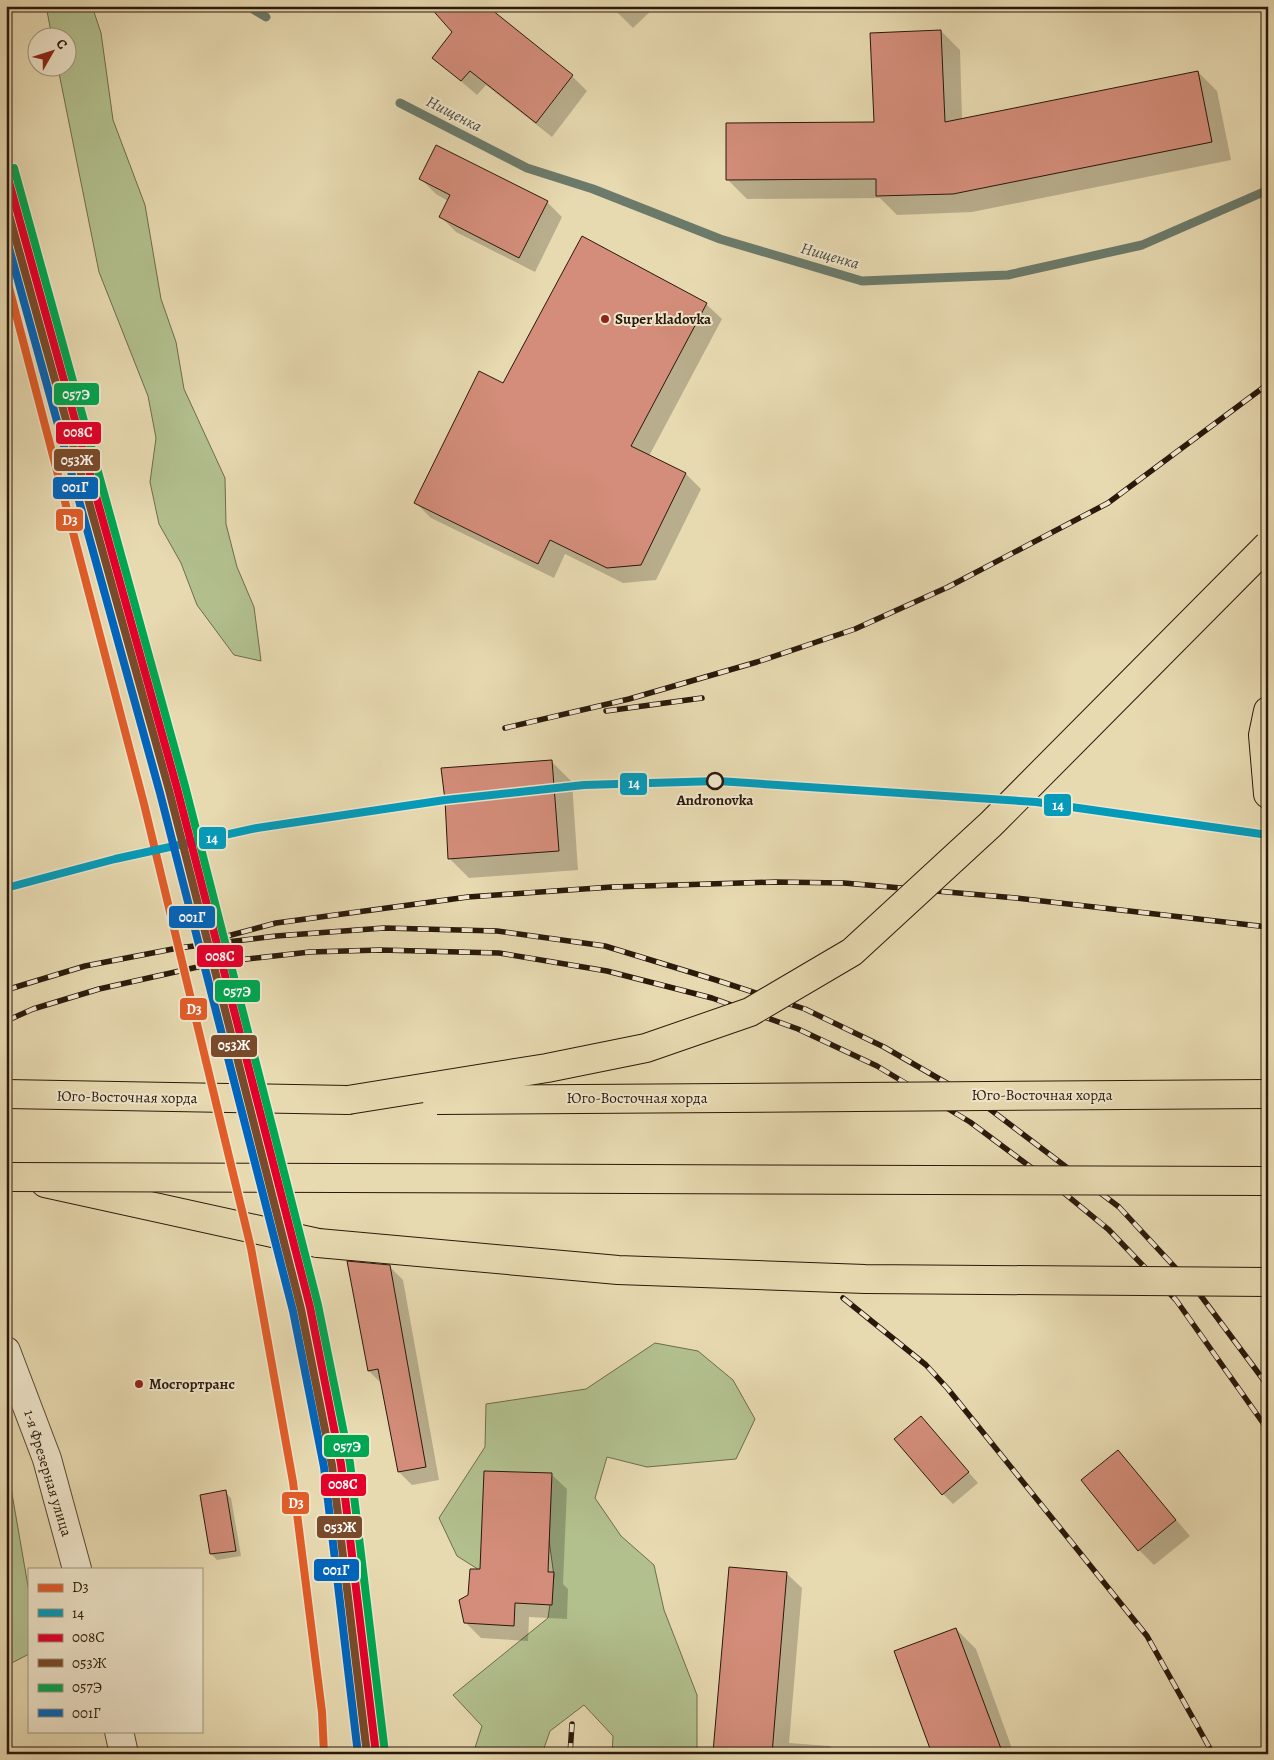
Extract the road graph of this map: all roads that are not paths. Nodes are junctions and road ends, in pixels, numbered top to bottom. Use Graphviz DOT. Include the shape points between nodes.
graph roads {
  1 [pos="1268,545"];
  2 [pos="1268,711"];
  3 [pos="1268,794"];
  4 [pos="6,1094"];
  5 [pos="1268,1094"];
  6 [pos="348,1100"];
  7 [pos="15,1178"];
  8 [pos="1268,1182"];
  9 [pos="1268,1282"];
  10 [pos="6,1351"];
  11 [pos="77,1568"];
  12 [pos="119,1732"];
  13 [pos="124,1754"];
  1 -- 6 [label="main road, bridge" via="991,824 852,952 750,1012 646,1048 548,1068"];
  2 -- 3 [label="main road" via="1263,735"];
  4 -- 6 [label="main road, Юго-Восточная хорда"];
  5 -- 6 [label="main road, Юго-Восточная хорда, bridge"];
  7 -- 8 [label="main road, bridge"];
  7 -- 9 [label="main road, bridge" via="318,1243 618,1270 865,1279"];
  10 -- 11 [label="street, 1-я Фрезерная улица" via="47,1459"];
  12 -- 13 [label="street"];
}
